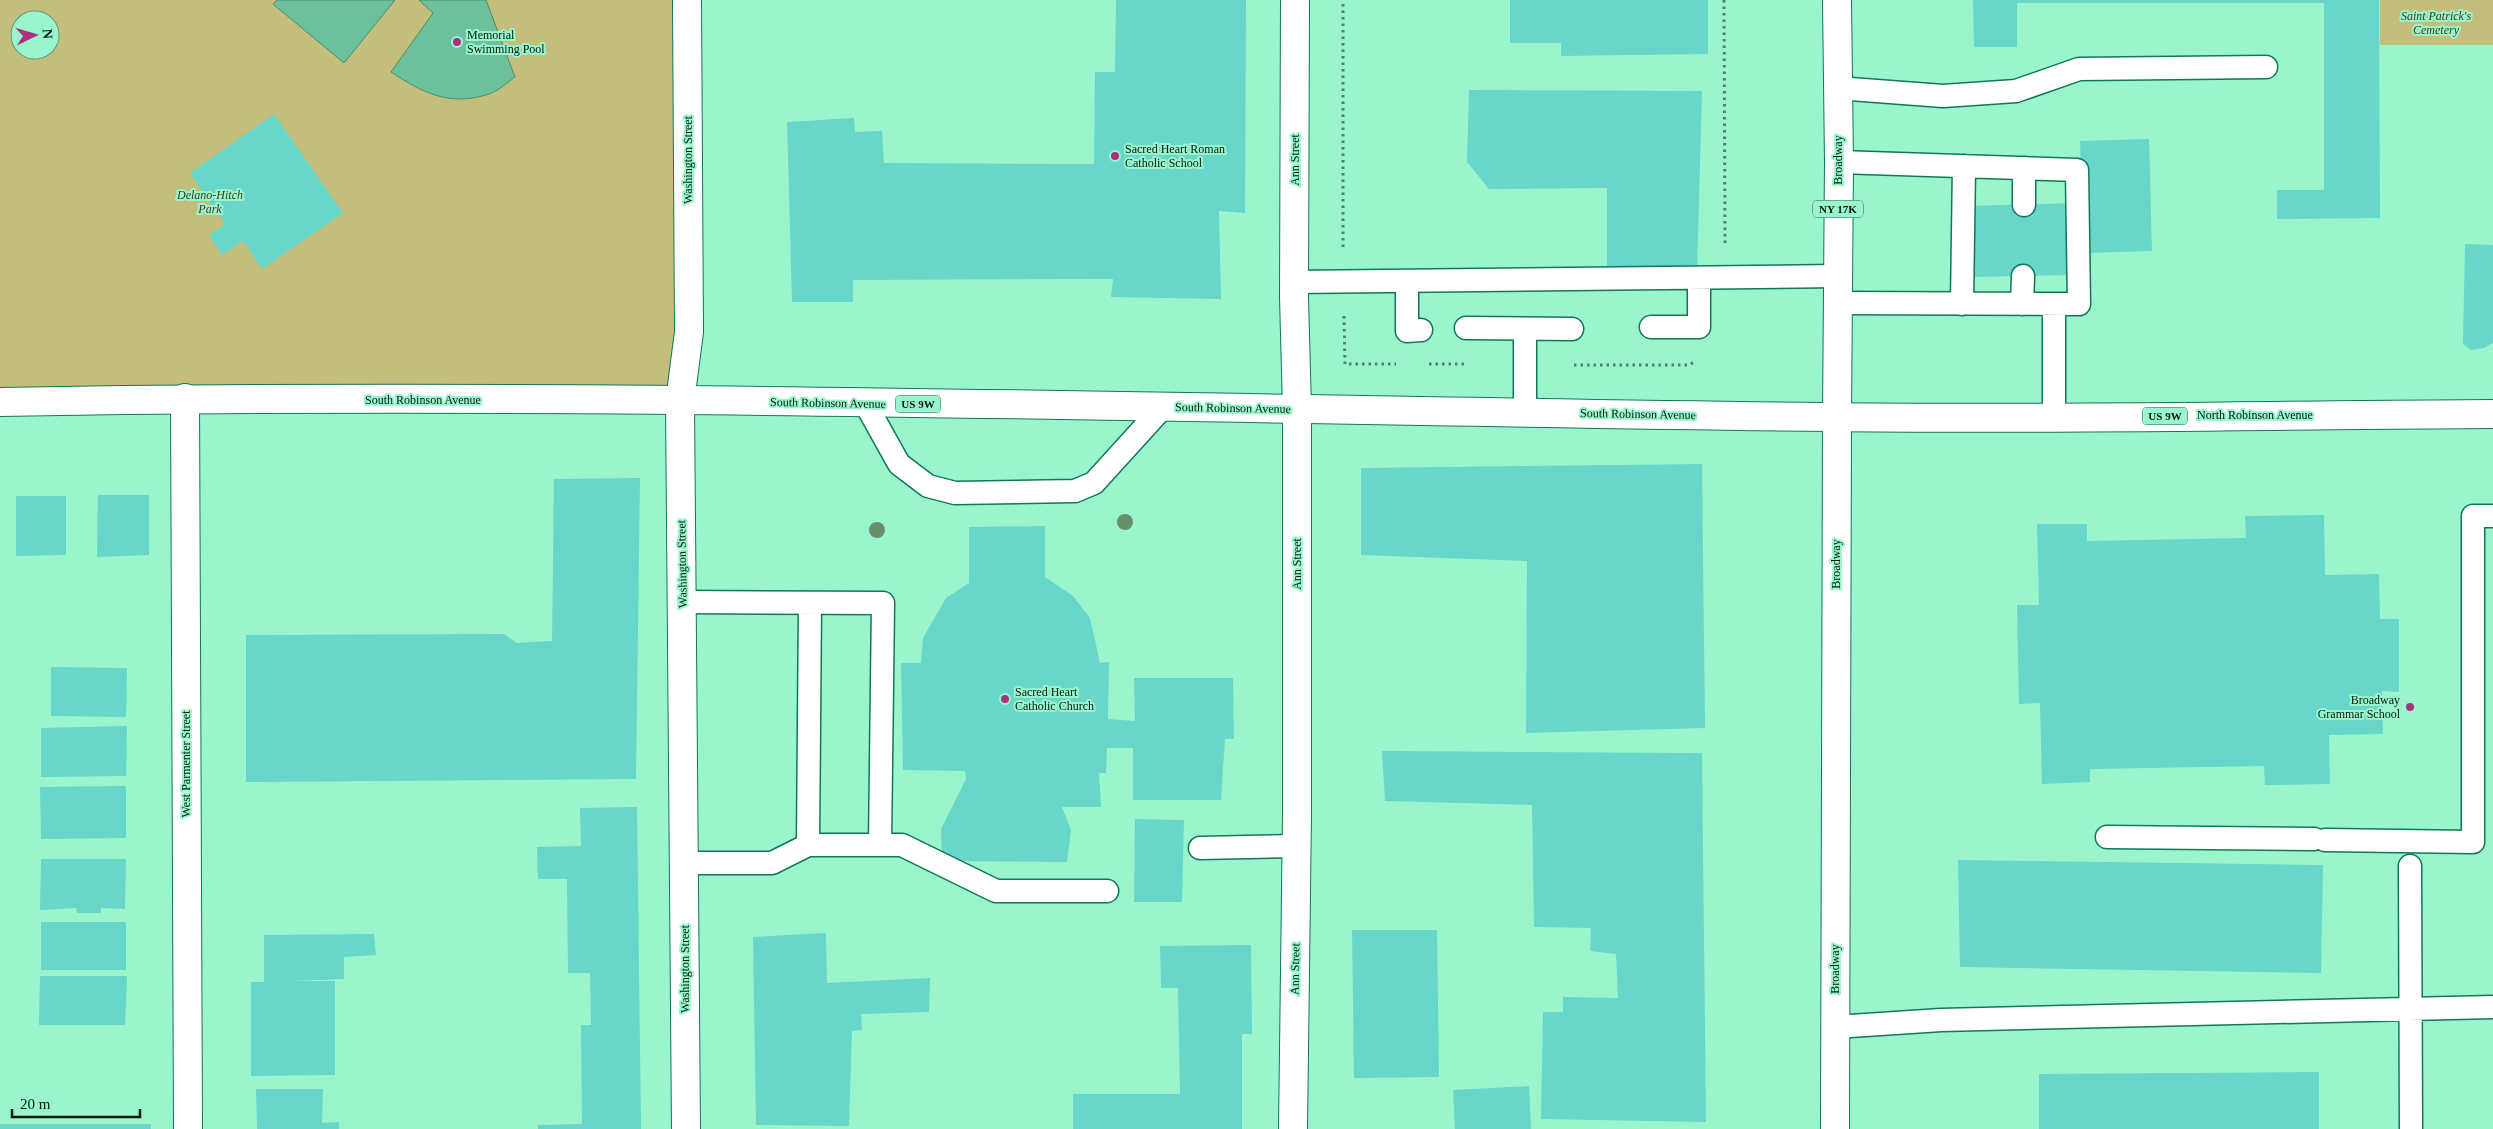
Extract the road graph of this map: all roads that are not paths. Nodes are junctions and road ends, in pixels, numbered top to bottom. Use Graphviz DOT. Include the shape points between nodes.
graph roads {
  1 [pos="687,0"];
  2 [pos="1295,0"];
  3 [pos="1837,0"];
  4 [pos="2266,67"];
  5 [pos="1837,88"];
  6 [pos="1839,162"];
  7 [pos="1964,166"];
  8 [pos="2024,168"];
  9 [pos="2024,204"];
  10 [pos="1837,276"];
  11 [pos="2023,276"];
  12 [pos="1699,278"];
  13 [pos="1406,281"];
  14 [pos="1294,282"];
  15 [pos="1837,303"];
  16 [pos="1962,304"];
  17 [pos="2022,304"];
  18 [pos="2054,304"];
  19 [pos="1650,327"];
  20 [pos="1466,328"];
  21 [pos="1525,328"];
  22 [pos="1572,329"];
  23 [pos="1421,330"];
  24 [pos="185,398"];
  25 [pos="680,401"];
  26 [pos="0,402"];
  27 [pos="865,403"];
  28 [pos="1163,407"];
  29 [pos="1297,409"];
  30 [pos="1525,413"];
  31 [pos="2493,414"];
  32 [pos="2054,416"];
  33 [pos="1837,417"];
  34 [pos="2493,516"];
  35 [pos="682,602"];
  36 [pos="810,603"];
  37 [pos="2107,837"];
  38 [pos="808,845"];
  39 [pos="880,845"];
  40 [pos="1296,846"];
  41 [pos="1200,848"];
  42 [pos="685,863"];
  43 [pos="2410,866"];
  44 [pos="1107,891"];
  45 [pos="2493,1007"];
  46 [pos="2412,1010"];
  47 [pos="1835,1027"];
  48 [pos="188,1129"];
  49 [pos="686,1129"];
  50 [pos="1293,1129"];
  51 [pos="1835,1129"];
  52 [pos="2411,1129"];
  1 -- 25 [label="main road, Washington Street" via="689,332"];
  2 -- 14 [label="main road, Ann Street"];
  3 -- 5 [label="main road, Broadway / NY 17K"];
  4 -- 5 [label="lane" via="2079,69 2016,91 1943,96"];
  5 -- 6 [label="main road, Broadway / NY 17K"];
  6 -- 7 [label="lane"];
  6 -- 10 [label="main road, Broadway / NY 17K"];
  7 -- 8 [label="lane"];
  7 -- 16 [label="lane"];
  8 -- 9 [label="lane"];
  8 -- 18 [label="lane" via="2077,170 2079,304"];
  10 -- 12 [label="lane"];
  10 -- 15 [label="main road, Broadway / NY 17K"];
  11 -- 17 [label="lane"];
  12 -- 13 [label="lane"];
  12 -- 19 [label="lane" via="1699,327"];
  13 -- 14 [label="lane"];
  13 -- 23 [label="lane" via="1407,331"];
  14 -- 29 [label="main road, Ann Street"];
  15 -- 16 [label="lane"];
  15 -- 33 [label="main road, Broadway / NY 17K"];
  16 -- 17 [label="lane"];
  17 -- 18 [label="lane"];
  18 -- 32 [label="lane"];
  20 -- 21 [label="lane"];
  21 -- 22 [label="lane"];
  21 -- 30 [label="lane"];
  24 -- 25 [label="main road, South Robinson Avenue / US 9W"];
  24 -- 26 [label="main road, South Robinson Avenue / US 9W"];
  24 -- 48 [label="main road, West Parmenter Street"];
  25 -- 27 [label="main road, South Robinson Avenue / US 9W"];
  25 -- 35 [label="main road, Washington Street"];
  27 -- 28 [label="main road, South Robinson Avenue / US 9W"];
  27 -- 28 [label="lane" via="899,464 928,486 955,493 1075,491 1094,483"];
  28 -- 29 [label="main road, South Robinson Avenue / US 9W"];
  29 -- 30 [label="main road, South Robinson Avenue / US 9W"];
  29 -- 40 [label="main road, Ann Street"];
  30 -- 33 [label="main road, South Robinson Avenue / US 9W"];
  31 -- 32 [label="main road, North Robinson Avenue / US 9W"];
  32 -- 33 [label="main road, North Robinson Avenue / US 9W"];
  33 -- 47 [label="main road, Broadway"];
  34 -- 37 [label="lane" via="2473,516 2473,842"];
  35 -- 36 [label="lane"];
  35 -- 42 [label="main road, Washington Street"];
  36 -- 38 [label="lane"];
  36 -- 39 [label="lane" via="883,603"];
  38 -- 39 [label="lane"];
  38 -- 42 [label="lane" via="772,863"];
  39 -- 44 [label="lane" via="902,845 996,892"];
  40 -- 41 [label="lane"];
  40 -- 50 [label="main road, Ann Street"];
  42 -- 49 [label="main road, Washington Street"];
  43 -- 46 [label="lane"];
  45 -- 46 [label="lane"];
  46 -- 47 [label="lane" via="1941,1020"];
  46 -- 52 [label="lane"];
  47 -- 51 [label="main road, Broadway"];
}
